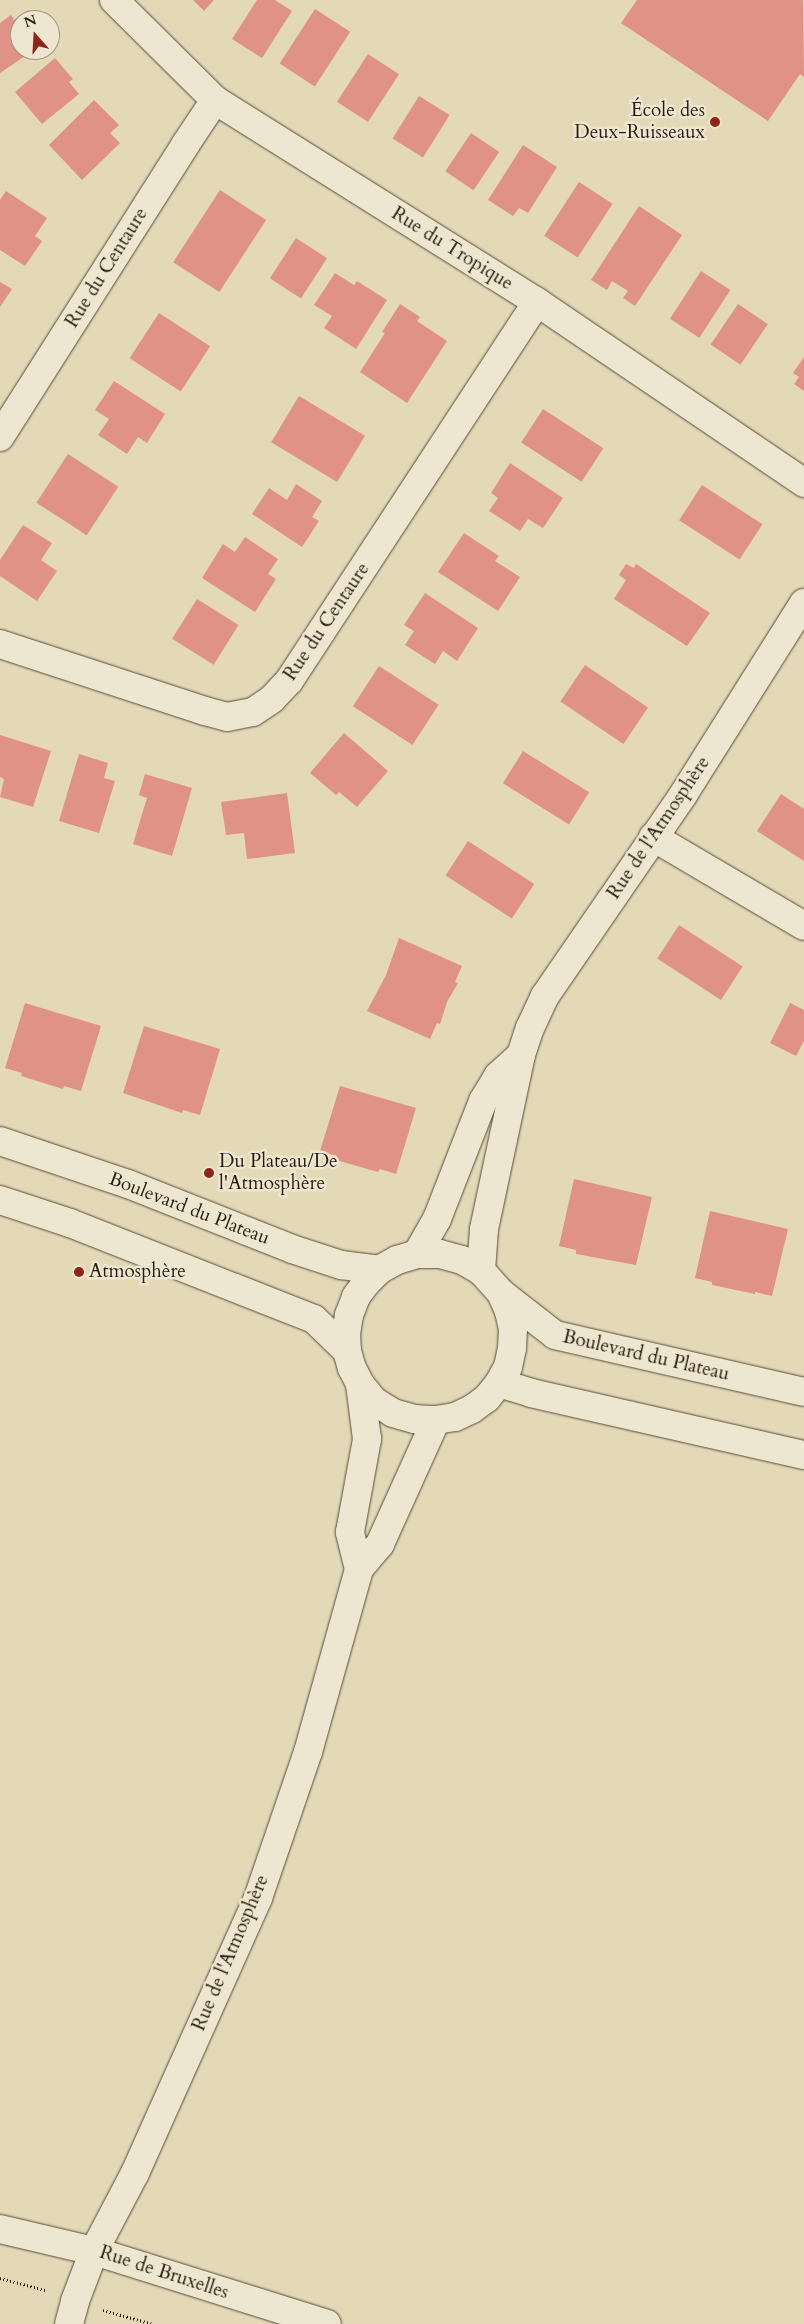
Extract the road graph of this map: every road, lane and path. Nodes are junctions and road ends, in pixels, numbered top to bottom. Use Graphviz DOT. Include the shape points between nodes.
graph roads {
  1 [pos="114,0"];
  2 [pos="215,100"];
  3 [pos="537,302"];
  4 [pos="0,437"];
  5 [pos="804,483"];
  6 [pos="804,603"];
  7 [pos="0,644"];
  8 [pos="653,837"];
  9 [pos="804,926"];
  10 [pos="521,1055"];
  11 [pos="0,1141"];
  12 [pos="0,1200"];
  13 [pos="417,1254"];
  14 [pos="379,1270"];
  15 [pos="482,1271"];
  16 [pos="501,1293"];
  17 [pos="347,1351"];
  18 [pos="499,1383"];
  19 [pos="360,1384"];
  20 [pos="804,1392"];
  21 [pos="436,1420"];
  22 [pos="804,1455"];
  23 [pos="359,1569"];
  24 [pos="0,2228"];
  25 [pos="94,2251"];
  26 [pos="69,2324"];
  27 [pos="327,2324"];
  1 -- 2 [label="street, Rue du Tropique"];
  2 -- 3 [label="street, Rue du Tropique"];
  2 -- 4 [label="street, Rue du Centaure"];
  3 -- 5 [label="street, Rue du Tropique"];
  3 -- 7 [label="street, Rue du Centaure" via="289,681 272,699 253,712 226,716 205,711"];
  6 -- 8 [label="street, Rue de l'Atmosphère"];
  8 -- 9 [label="street"];
  8 -- 10 [label="street, Rue de l'Atmosphère" via="545,996"];
  10 -- 13 [label="street, Rue de l'Atmosphère" via="498,1076 483,1101 437,1219"];
  10 -- 15 [label="street, Rue de l'Atmosphère" via="484,1229"];
  11 -- 14 [label="street, Boulevard du Plateau" via="128,1184 292,1249 341,1265"];
  12 -- 17 [label="street" via="314,1319"];
  13 -- 14 [label="street"];
  13 -- 15 [label="street" via="440,1254 462,1260"];
  14 -- 17 [label="street" via="366,1283 352,1306 346,1333"];
  15 -- 16 [label="street"];
  16 -- 18 [label="street" via="513,1329 508,1367"];
  16 -- 20 [label="street, Boulevard du Plateau" via="556,1335"];
  17 -- 19 [label="street"];
  18 -- 21 [label="street" via="472,1409 455,1417"];
  18 -- 22 [label="street"];
  19 -- 21 [label="street" via="374,1401 393,1412 414,1419"];
  19 -- 23 [label="street, Rue de l'Atmosphère" via="367,1439 350,1532"];
  21 -- 23 [label="street, Rue de l'Atmosphère" via="380,1544"];
  23 -- 25 [label="street, Rue de l'Atmosphère" via="308,1752 258,1898 135,2173"];
  24 -- 25 [label="street, Rue de Bruxelles"];
  25 -- 26 [label="street, Rue de l'Atmosphère"];
  25 -- 27 [label="street, Rue de Bruxelles"];
}
